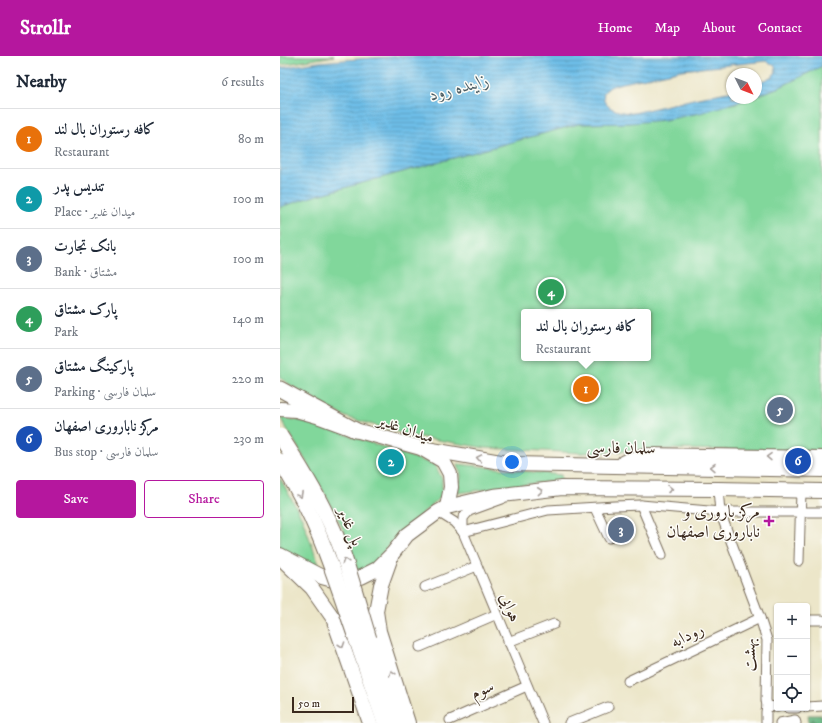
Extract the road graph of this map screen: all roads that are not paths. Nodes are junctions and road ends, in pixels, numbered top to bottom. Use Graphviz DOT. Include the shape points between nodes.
graph roads {
  1 [pos="280,389"];
  2 [pos="280,409"];
  3 [pos="355,430"];
  4 [pos="280,436"];
  5 [pos="421,448"];
  6 [pos="822,458"];
  7 [pos="280,461"];
  8 [pos="560,464"];
  9 [pos="593,465"];
  10 [pos="616,465"];
  11 [pos="822,470"];
  12 [pos="562,488"];
  13 [pos="591,488"];
  14 [pos="718,489"];
  15 [pos="801,491"];
  16 [pos="822,491"];
  17 [pos="518,493"];
  18 [pos="641,505"];
  19 [pos="595,508"];
  20 [pos="442,510"];
  21 [pos="720,512"];
  22 [pos="801,512"];
  23 [pos="822,512"];
  24 [pos="463,532"];
  25 [pos="609,538"];
  26 [pos="393,553"];
  27 [pos="662,555"];
  28 [pos="280,556"];
  29 [pos="799,561"];
  30 [pos="477,566"];
  31 [pos="425,587"];
  32 [pos="376,611"];
  33 [pos="497,614"];
  34 [pos="760,618"];
  35 [pos="333,620"];
  36 [pos="810,620"];
  37 [pos="822,620"];
  38 [pos="554,624"];
  39 [pos="363,638"];
  40 [pos="508,642"];
  41 [pos="420,647"];
  42 [pos="628,681"];
  43 [pos="527,686"];
  44 [pos="767,706"];
  45 [pos="822,706"];
  46 [pos="608,707"];
  47 [pos="774,707"];
  48 [pos="810,707"];
  49 [pos="450,720"];
  50 [pos="370,723"];
  51 [pos="385,723"];
  52 [pos="398,723"];
  53 [pos="408,723"];
  54 [pos="543,723"];
  55 [pos="569,723"];
  56 [pos="766,723"];
  57 [pos="780,723"];
  58 [pos="796,723"];
  1 -- 3 [label="highway"];
  2 -- 3 [label="main road, میدان غدیر" via="296,410"];
  3 -- 5 [label="main road, میدان غدیر"];
  39 -- 4 [label="highway, پل غدیر, one-way, bridge" via="341,550 323,508"];
  8 -- 5 [label="main road, سلمان فارسی, one-way" via="512,464"];
  5 -- 20 [label="main road, میدان غدیر" via="443,461 450,474 452,488"];
  6 -- 10 [label="main road, one-way" via="644,455"];
  7 -- 39 [label="highway, پل غدیر, one-way, bridge" via="311,515"];
  8 -- 9 [label="main road, سلمان فارسی"];
  8 -- 12 [label="main road" via="566,467 570,479"];
  9 -- 10 [label="main road, سلمان فارسی"];
  9 -- 13 [label="main road" via="584,470 582,476"];
  11 -- 10 [label="main road, سلمان فارسی, one-way"];
  12 -- 13 [label="main road"];
  17 -- 12 [label="main road, one-way"];
  13 -- 14 [label="main road, one-way"];
  14 -- 15 [label="main road"];
  14 -- 21 [label="street, بهشت"];
  15 -- 16 [label="main road"];
  15 -- 22 [label="street"];
  17 -- 20 [label="main road" via="493,496"];
  17 -- 24 [label="street" via="469,511 463,518"];
  18 -- 19 [label="street"];
  18 -- 21 [label="street"];
  18 -- 27 [label="street"];
  19 -- 24 [label="street" via="548,510"];
  19 -- 25 [label="street"];
  20 -- 24 [label="street, هوایی"];
  20 -- 26 [label="main road" via="407,535"];
  21 -- 22 [label="street"];
  21 -- 34 [label="street, بهشت"];
  22 -- 23 [label="street"];
  22 -- 29 [label="street"];
  24 -- 30 [label="street, هوایی"];
  26 -- 28 [label="main road" via="377,569 362,578 340,582 322,577"];
  26 -- 32 [label="main road" via="381,585"];
  28 -- 35 [label="main road" via="312,588"];
  30 -- 31 [label="street"];
  30 -- 33 [label="street, هوایی"];
  32 -- 35 [label="main road" via="365,606 353,606 342,611"];
  53 -- 32 [label="main road, one-way" via="379,631"];
  33 -- 40 [label="street, هوایی"];
  33 -- 41 [label="street"];
  34 -- 42 [label="street, رودابه"];
  34 -- 44 [label="street, بهشت" via="767,640"];
  35 -- 50 [label="main road, one-way"];
  36 -- 37 [label="street"];
  38 -- 40 [label="street"];
  39 -- 51 [label="highway"];
  39 -- 52 [label="highway"];
  40 -- 43 [label="street, هوایی"];
  43 -- 49 [label="street, سوم"];
  43 -- 54 [label="street, هوایی"];
  44 -- 47 [label="street"];
  44 -- 56 [label="street, بهشت"];
  45 -- 48 [label="street"];
  46 -- 55 [label="street"];
  57 -- 58 [label="street" via="795,720"];
}
